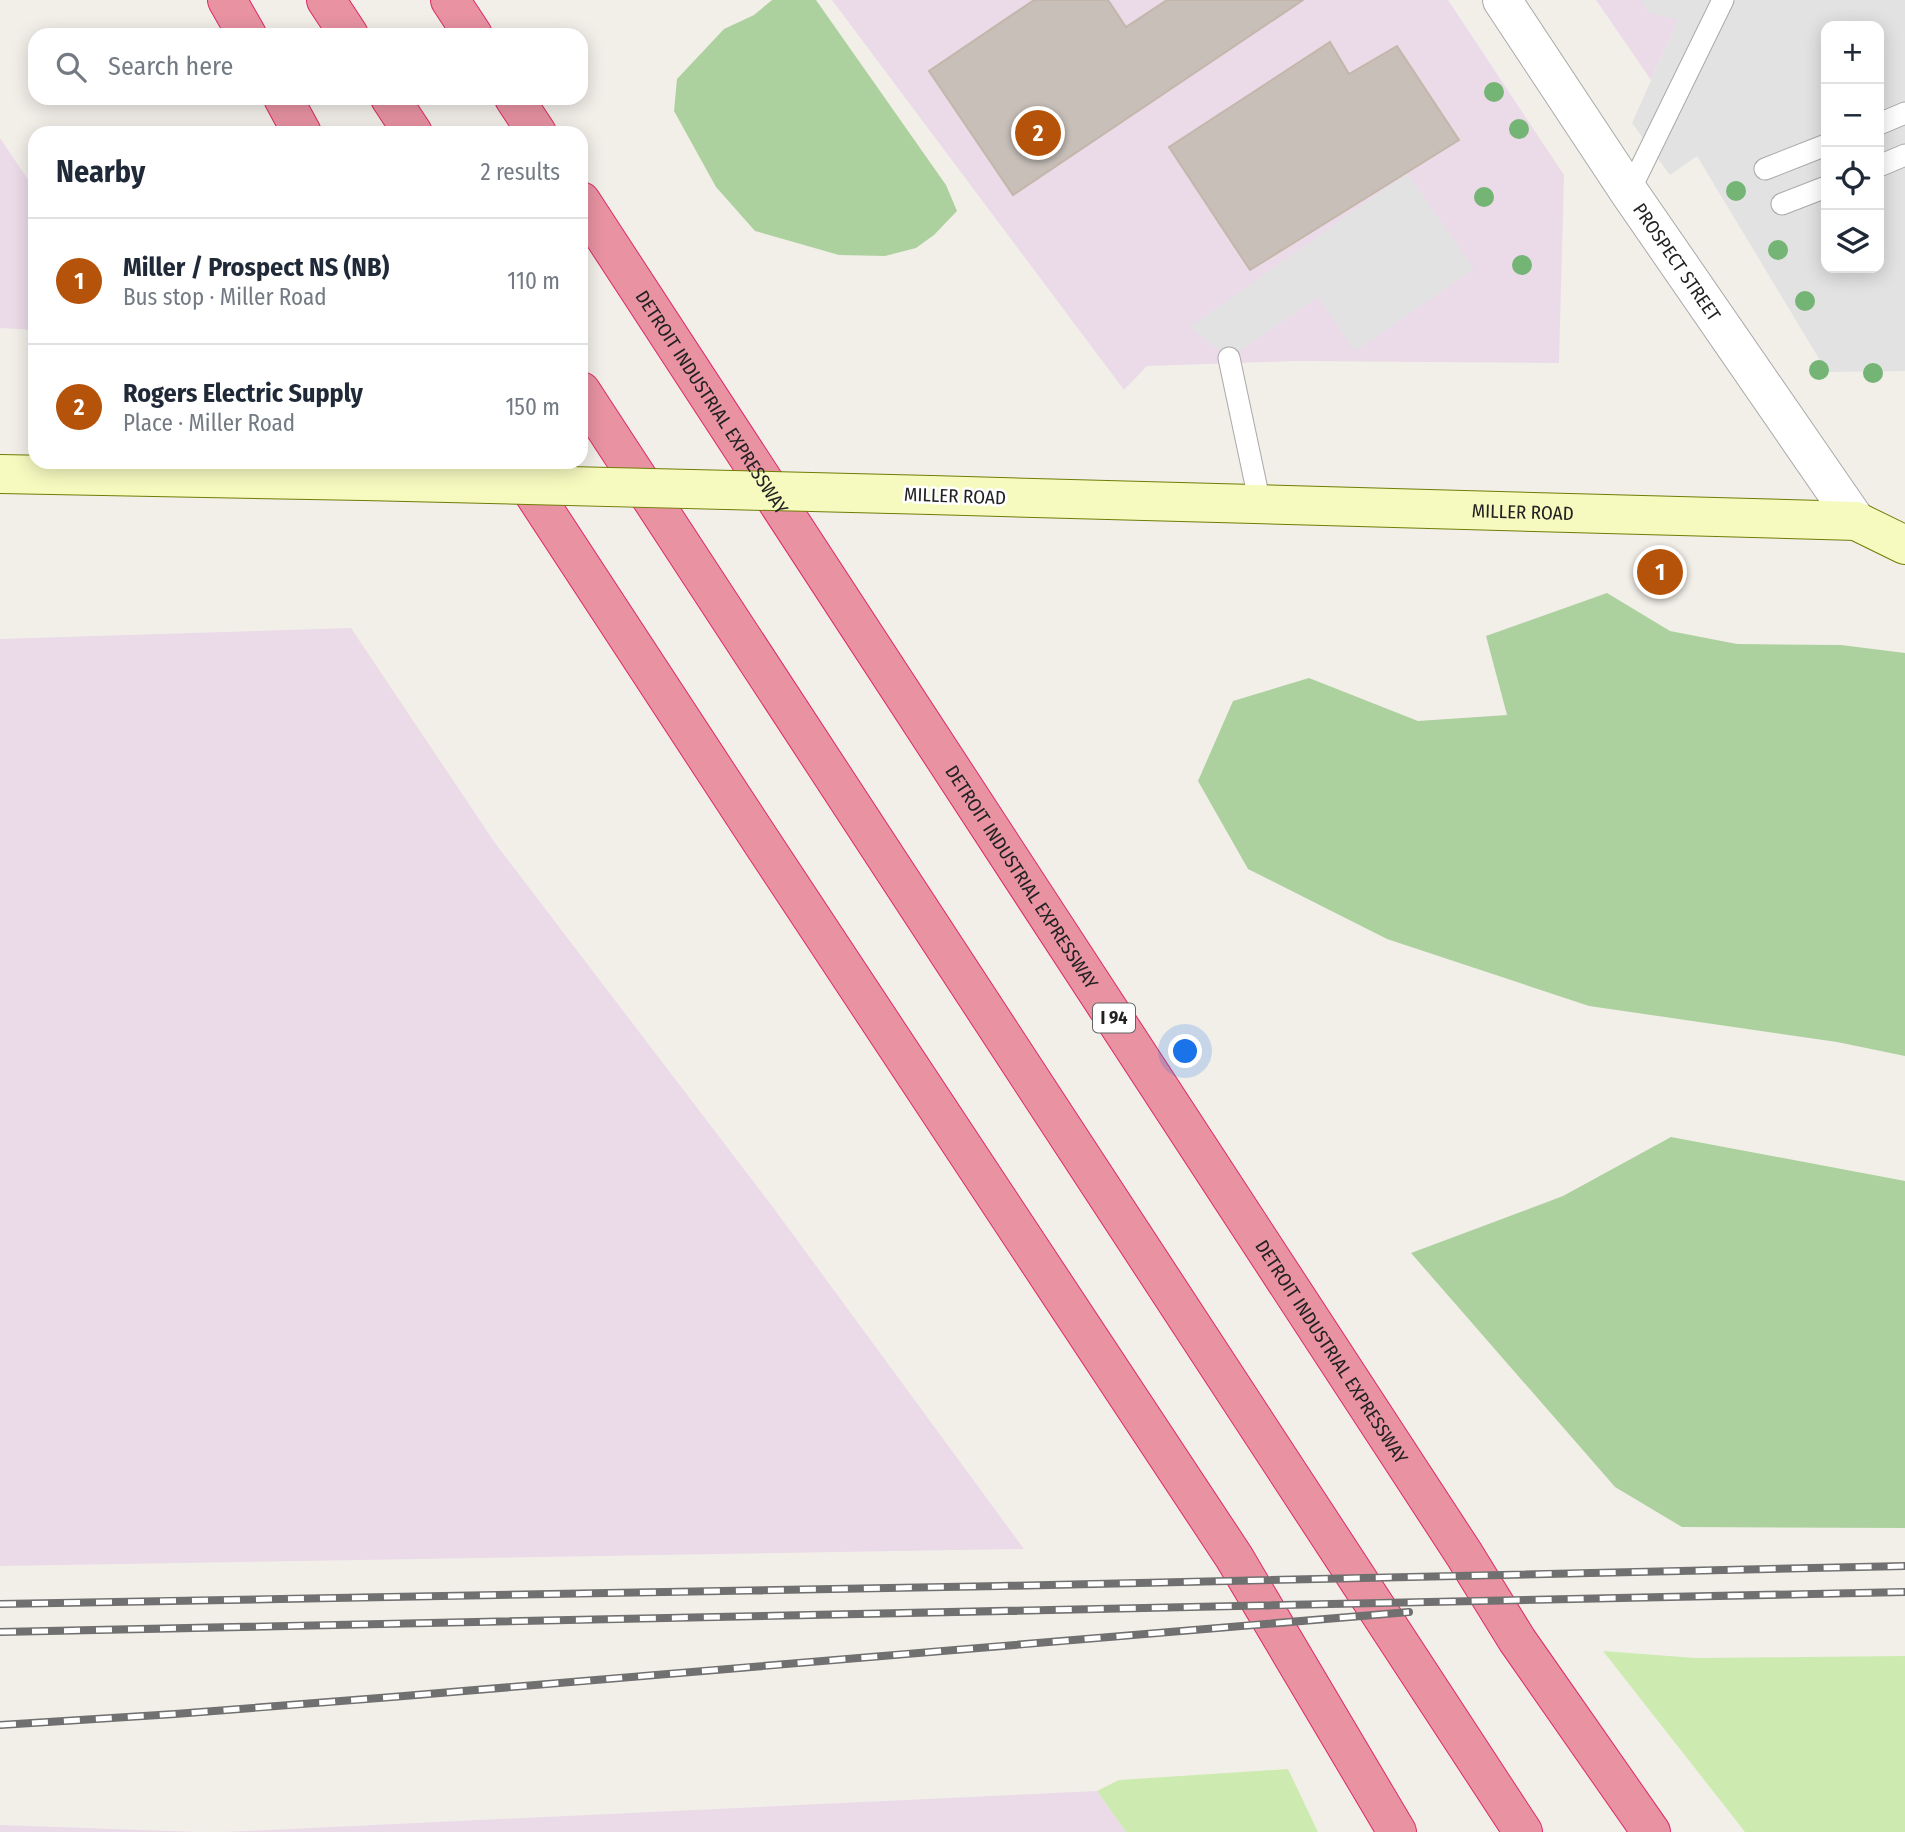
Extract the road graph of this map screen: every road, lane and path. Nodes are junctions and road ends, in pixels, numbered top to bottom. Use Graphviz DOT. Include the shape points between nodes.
graph roads {
  1 [pos="227,0"];
  2 [pos="326,0"];
  3 [pos="450,0"];
  4 [pos="1502,0"];
  5 [pos="1723,0"];
  6 [pos="243,28"];
  7 [pos="344,28"];
  8 [pos="468,28"];
  9 [pos="287,105"];
  10 [pos="395,105"];
  11 [pos="519,105"];
  12 [pos="1905,113"];
  13 [pos="1884,122"];
  14 [pos="298,126"];
  15 [pos="408,126"];
  16 [pos="532,126"];
  17 [pos="1821,147"];
  18 [pos="1905,155"];
  19 [pos="1884,164"];
  20 [pos="1765,169"];
  21 [pos="1821,189"];
  22 [pos="1629,192"];
  23 [pos="1782,204"];
  24 [pos="588,212"];
  25 [pos="1229,358"];
  26 [pos="588,402"];
  27 [pos="518,469"];
  28 [pos="0,474"];
  29 [pos="1260,504"];
  30 [pos="1905,514"];
  31 [pos="1856,521"];
  32 [pos="1905,545"];
  33 [pos="1286,1643"];
  34 [pos="1373,1832"];
  35 [pos="1397,1832"];
  36 [pos="1523,1832"];
  37 [pos="1651,1832"];
  1 -- 6 [label="highway"];
  2 -- 7 [label="highway"];
  3 -- 8 [label="highway"];
  4 -- 22 [label="street, PROSPECT STREET"];
  5 -- 22 [label="lane"];
  9 -- 14 [label="highway"];
  10 -- 15 [label="highway"];
  11 -- 16 [label="highway"];
  12 -- 13 [label="lane"];
  17 -- 20 [label="lane"];
  18 -- 19 [label="lane"];
  21 -- 23 [label="lane"];
  22 -- 31 [label="street, PROSPECT STREET"];
  24 -- 37 [label="highway, DETROIT INDUSTRIAL EXPRESSWAY / I 94" via="1517,1640"];
  25 -- 29 [label="lane"];
  26 -- 36 [label="highway"];
  27 -- 33 [label="highway" via="1234,1557"];
  28 -- 29 [label="main road, MILLER ROAD, bridge"];
  29 -- 31 [label="main road, MILLER ROAD"];
  30 -- 31 [label="main road"];
  31 -- 32 [label="main road, MILLER ROAD"];
  33 -- 34 [label="highway"];
  33 -- 35 [label="highway"];
}
